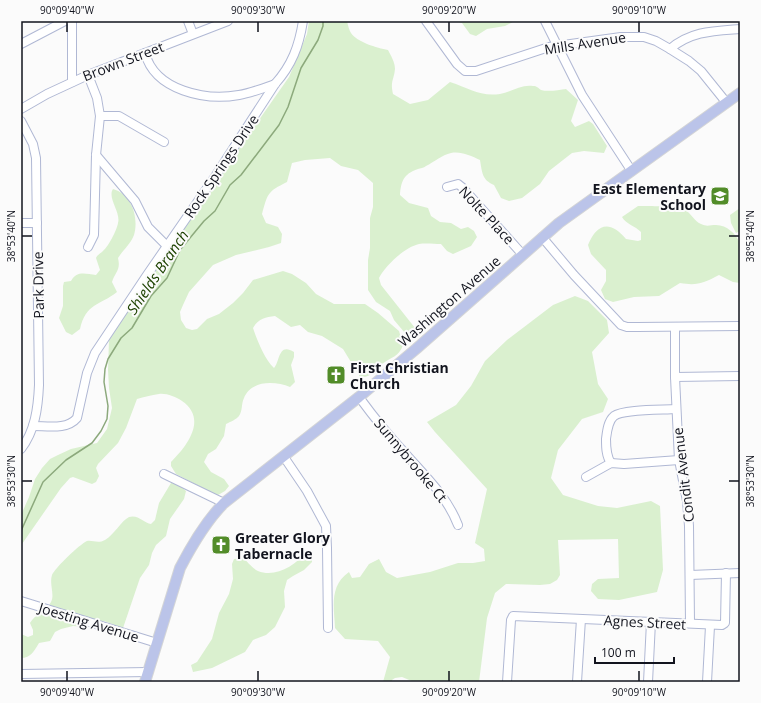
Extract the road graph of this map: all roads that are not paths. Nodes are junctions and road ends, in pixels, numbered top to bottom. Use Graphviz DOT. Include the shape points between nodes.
graph roads {
  1 [pos="65,21"];
  2 [pos="72,21"];
  3 [pos="188,21"];
  4 [pos="228,21"];
  5 [pos="303,21"];
  6 [pos="426,21"];
  7 [pos="545,21"];
  8 [pos="740,29"];
  9 [pos="193,34"];
  10 [pos="21,44"];
  11 [pos="556,46"];
  12 [pos="670,49"];
  13 [pos="145,53"];
  14 [pos="88,74"];
  15 [pos="72,82"];
  16 [pos="275,84"];
  17 [pos="740,93"];
  18 [pos="726,102"];
  19 [pos="21,109"];
  20 [pos="100,116"];
  21 [pos="21,121"];
  22 [pos="164,142"];
  23 [pos="96,155"];
  24 [pos="631,170"];
  25 [pos="447,187"];
  26 [pos="21,223"];
  27 [pos="37,223"];
  28 [pos="542,238"];
  29 [pos="167,246"];
  30 [pos="88,247"];
  31 [pos="524,255"];
  32 [pos="740,326"];
  33 [pos="675,327"];
  34 [pos="740,376"];
  35 [pos="675,377"];
  36 [pos="359,397"];
  37 [pos="676,409"];
  38 [pos="33,426"];
  39 [pos="21,449"];
  40 [pos="284,457"];
  41 [pos="679,460"];
  42 [pos="611,463"];
  43 [pos="164,474"];
  44 [pos="586,477"];
  45 [pos="224,503"];
  46 [pos="458,525"];
  47 [pos="740,572"];
  48 [pos="726,573"];
  49 [pos="690,575"];
  50 [pos="21,601"];
  51 [pos="581,619"];
  52 [pos="651,622"];
  53 [pos="690,624"];
  54 [pos="710,626"];
  55 [pos="328,628"];
  56 [pos="157,643"];
  57 [pos="21,674"];
  58 [pos="146,677"];
  59 [pos="507,682"];
  60 [pos="577,682"];
  61 [pos="648,682"];
  62 [pos="707,682"];
  1 -- 10 [label="street"];
  2 -- 15 [label="street"];
  3 -- 9 [label="street"];
  4 -- 9 [label="street, Brown Street"];
  5 -- 16 [label="street, Rock Springs Drive" via="292,60"];
  6 -- 11 [label="street, Mills Avenue" via="457,64 466,71 488,68"];
  7 -- 11 [label="street"];
  8 -- 12 [label="street" via="702,32"];
  9 -- 13 [label="street, Brown Street"];
  11 -- 12 [label="street, Mills Avenue" via="637,36 656,41"];
  11 -- 24 [label="street" via="582,95"];
  12 -- 18 [label="street, Mills Avenue" via="701,71"];
  13 -- 14 [label="street, Brown Street"];
  13 -- 16 [label="street" via="149,64 166,81 199,95 240,95"];
  14 -- 15 [label="street, Brown Street"];
  14 -- 20 [label="street" via="98,98"];
  15 -- 19 [label="street, Brown Street"];
  16 -- 29 [label="street, Rock Springs Drive"];
  17 -- 18 [label="main road, Washington Avenue"];
  18 -- 24 [label="main road, Washington Avenue"];
  20 -- 22 [label="street" via="119,116"];
  20 -- 23 [label="street"];
  21 -- 27 [label="street, Park Drive" via="34,148"];
  23 -- 29 [label="street" via="135,200 148,227"];
  23 -- 30 [label="street" via="95,225 93,239"];
  24 -- 28 [label="main road, Washington Avenue"];
  25 -- 31 [label="street, Nolte Place" via="461,185"];
  26 -- 27 [label="street"];
  27 -- 38 [label="street, Park Drive" via="39,385"];
  28 -- 31 [label="main road, Washington Avenue"];
  28 -- 33 [label="street" via="621,325"];
  29 -- 38 [label="street, Rock Springs Drive" via="95,353 87,373 79,414 74,422 64,426"];
  31 -- 36 [label="main road, Washington Avenue"];
  32 -- 33 [label="street"];
  33 -- 35 [label="street, Condit Avenue"];
  34 -- 35 [label="street"];
  35 -- 37 [label="street, Condit Avenue"];
  36 -- 40 [label="main road, Washington Avenue"];
  36 -- 46 [label="street, Sunnybrooke Ct" via="433,484 453,512"];
  37 -- 41 [label="street, Condit Avenue"];
  37 -- 42 [label="street" via="624,412 615,415 607,428 606,439 607,456"];
  38 -- 39 [label="street, Park Drive"];
  40 -- 45 [label="main road, Washington Avenue"];
  40 -- 55 [label="street" via="326,526"];
  41 -- 42 [label="street"];
  41 -- 49 [label="street, Condit Avenue" via="689,514"];
  42 -- 44 [label="street"];
  43 -- 45 [label="street"];
  45 -- 56 [label="main road, Washington Avenue" via="209,521 180,568"];
  47 -- 48 [label="street"];
  48 -- 49 [label="street"];
  48 -- 54 [label="street" via="725,622 722,625"];
  49 -- 53 [label="street, Condit Avenue"];
  50 -- 56 [label="street, Joesting Avenue"];
  51 -- 52 [label="street, Agnes Street"];
  51 -- 59 [label="street, Agnes Street" via="513,616"];
  51 -- 60 [label="street"];
  52 -- 53 [label="street, Agnes Street"];
  52 -- 61 [label="street"];
  53 -- 54 [label="street, Agnes Street"];
  54 -- 62 [label="street"];
  56 -- 58 [label="main road, Washington Avenue"];
  57 -- 58 [label="street"];
}
